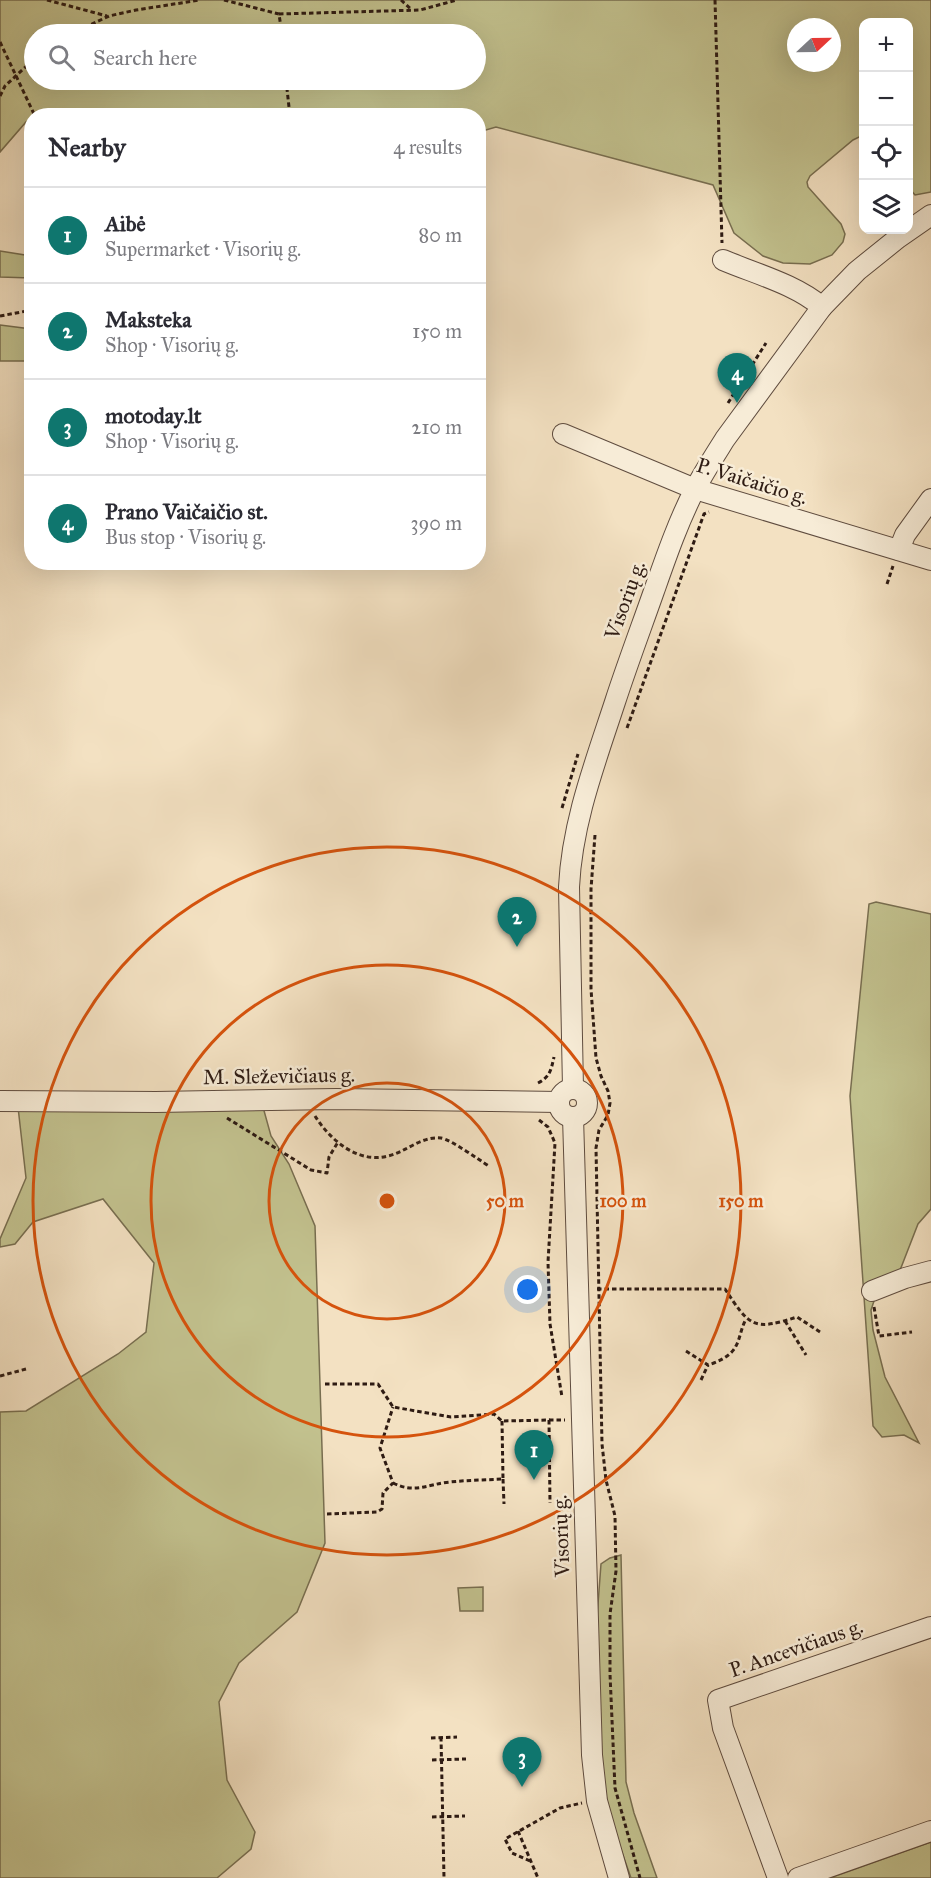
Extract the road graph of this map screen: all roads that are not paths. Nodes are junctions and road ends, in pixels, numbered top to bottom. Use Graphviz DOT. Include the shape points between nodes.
graph roads {
  1 [pos="931,215"];
  2 [pos="723,260"];
  3 [pos="822,307"];
  4 [pos="563,434"];
  5 [pos="695,489"];
  6 [pos="931,499"];
  7 [pos="899,550"];
  8 [pos="931,560"];
  9 [pos="566,1095"];
  10 [pos="0,1101"];
  11 [pos="931,1271"];
  12 [pos="872,1291"];
  13 [pos="931,1627"];
  14 [pos="931,1831"];
  15 [pos="620,1878"];
  16 [pos="778,1878"];
  17 [pos="798,1878"];
  1 -- 3 [label="street, Visorių g." via="857,271"];
  2 -- 3 [label="street" via="797,291"];
  3 -- 5 [label="street, Visorių g." via="725,439"];
  4 -- 5 [label="street, P. Vaičaičio g."];
  5 -- 7 [label="street, P. Vaičaičio g."];
  5 -- 9 [label="street, Visorių g." via="626,668 574,836 569,887"];
  6 -- 7 [label="street"];
  7 -- 8 [label="street, P. Vaičaičio g."];
  9 -- 10 [label="street, M. Sleževičiaus g."];
  9 -- 15 [label="street, Visorių g." via="581,1091 587,1102 582,1114 573,1117 592,1755 597,1801"];
  11 -- 12 [label="street"];
  13 -- 16 [label="street, P. Ancevičiaus g." via="718,1700 723,1728"];
  14 -- 17 [label="street"];
}
